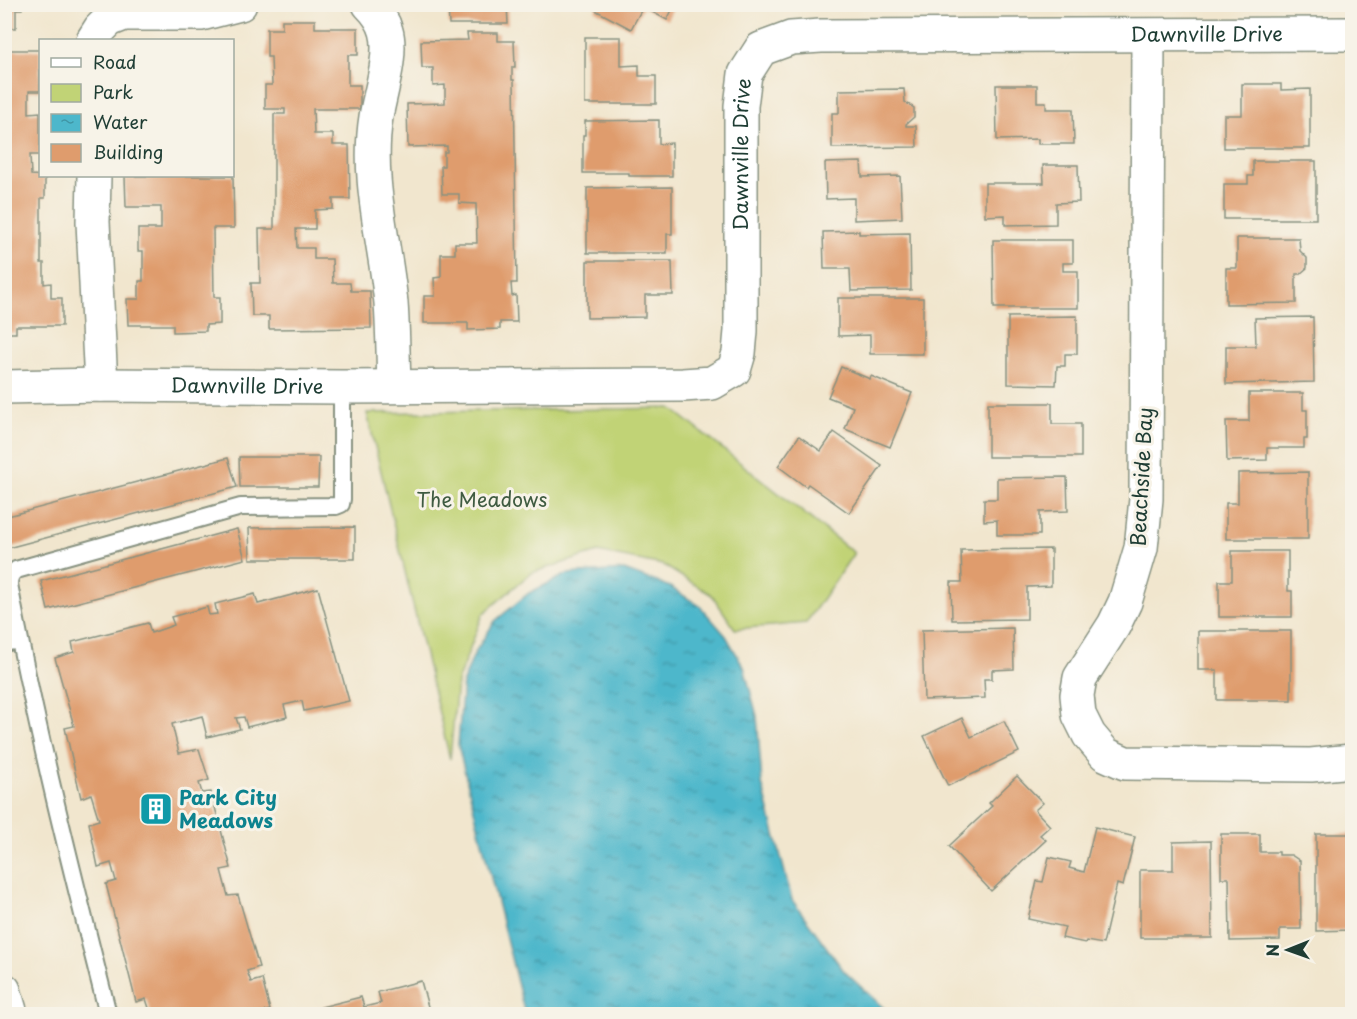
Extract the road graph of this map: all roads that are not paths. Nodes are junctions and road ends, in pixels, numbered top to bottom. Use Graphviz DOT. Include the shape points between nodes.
graph roads {
  1 [pos="240,4"];
  2 [pos="369,4"];
  3 [pos="1353,34"];
  4 [pos="1148,36"];
  5 [pos="94,39"];
  6 [pos="94,177"];
  7 [pos="100,385"];
  8 [pos="394,386"];
  9 [pos="4,387"];
  10 [pos="342,387"];
  11 [pos="12,642"];
  12 [pos="1353,761"];
  13 [pos="4,990"];
  14 [pos="11,1014"];
  15 [pos="108,1014"];
  1 -- 5 [label="street" via="201,14 124,14 110,20"];
  2 -- 8 [label="street" via="380,16 387,33 373,172 391,304"];
  3 -- 4 [label="street, Dawnville Drive"];
  4 -- 8 [label="street, Dawnville Drive" via="821,36 791,38 761,49 745,74 741,106 741,331 734,370 712,383 683,385"];
  4 -- 12 [label="street, Beachside Bay" via="1146,499 1141,548 1125,602 1080,678 1079,715 1105,754 1125,763 1311,765"];
  6 -- 7 [label="street"];
  7 -- 9 [label="street, Dawnville Drive"];
  7 -- 10 [label="street, Dawnville Drive"];
  8 -- 10 [label="street, Dawnville Drive"];
  10 -- 11 [label="lane" via="341,504 241,507 16,570 9,584"];
  11 -- 15 [label="lane"];
  13 -- 14 [label="street"];
}
